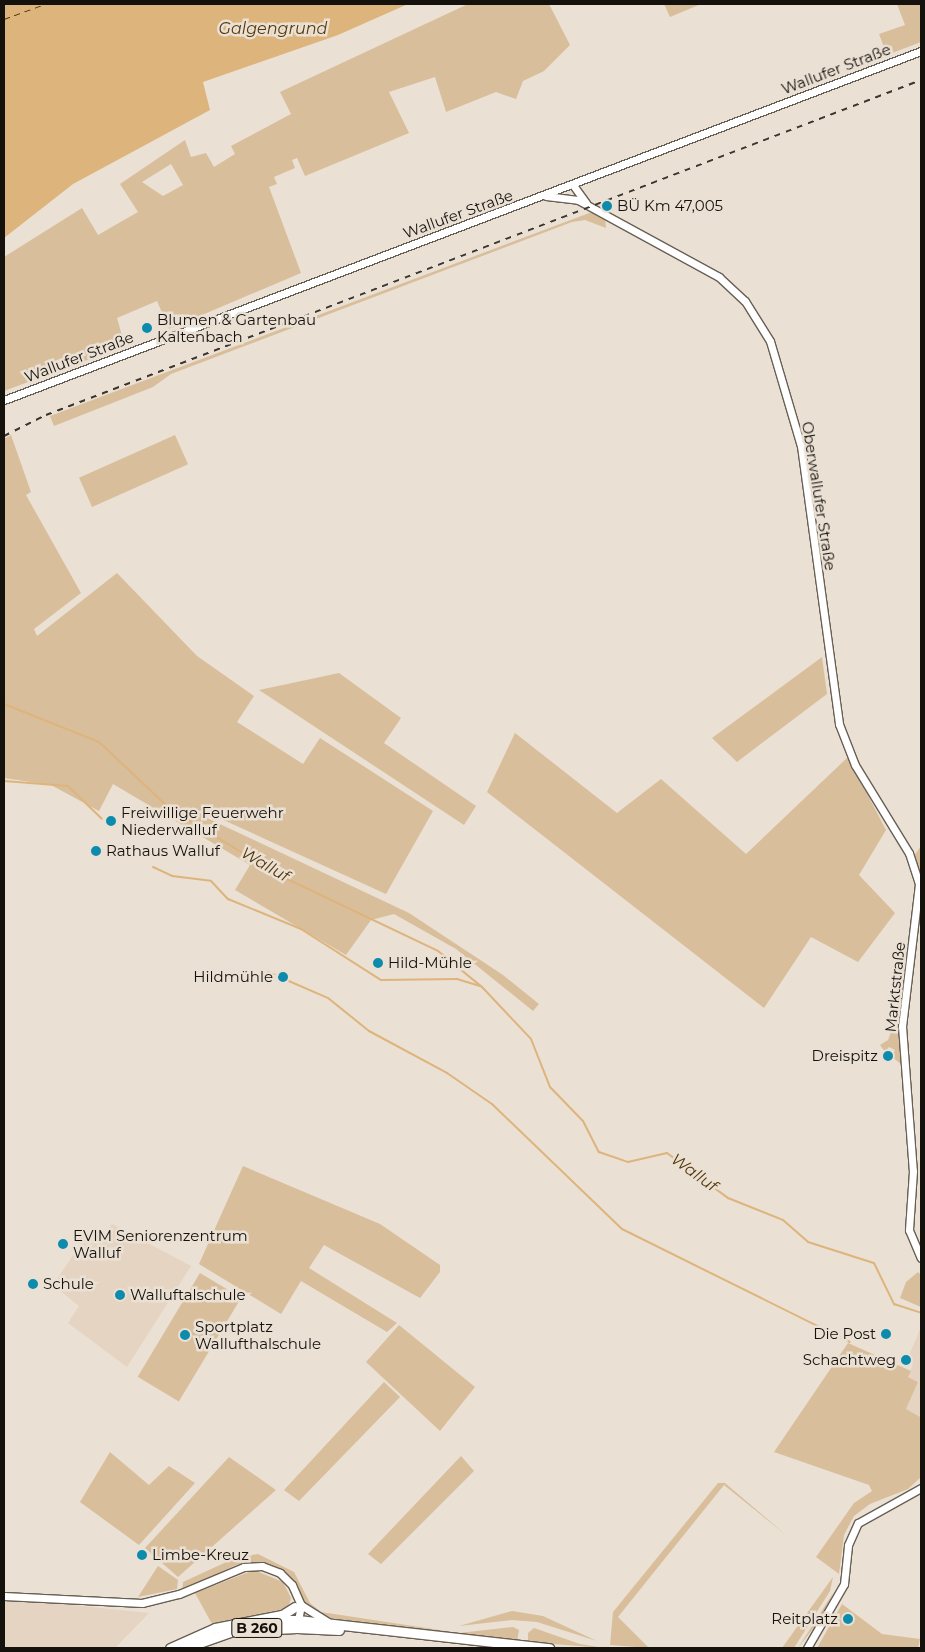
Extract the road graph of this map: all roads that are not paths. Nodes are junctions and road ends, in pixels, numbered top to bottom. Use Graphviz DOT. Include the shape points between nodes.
graph roads {
  1 [pos="921,51"];
  2 [pos="592,178"];
  3 [pos="573,185"];
  4 [pos="546,196"];
  5 [pos="582,200"];
  6 [pos="4,400"];
  7 [pos="869,789"];
  8 [pos="921,1258"];
  9 [pos="921,1488"];
  10 [pos="4,1596"];
  11 [pos="298,1606"];
  12 [pos="247,1621"];
  13 [pos="297,1623"];
  14 [pos="334,1624"];
  15 [pos="379,1631"];
  16 [pos="170,1648"];
  17 [pos="185,1648"];
  18 [pos="549,1648"];
  19 [pos="806,1648"];
  1 -- 2 [label="street, Wallufer Straße"];
  2 -- 3 [label="street, Wallufer Straße"];
  2 -- 5 [label="street"];
  3 -- 4 [label="street, Wallufer Straße"];
  3 -- 5 [label="street, Oberwallufer Straße"];
  4 -- 5 [label="street, Oberwallufer Straße"];
  4 -- 6 [label="street, Wallufer Straße"];
  5 -- 7 [label="street, Oberwallufer Straße" via="719,277 761,322 798,434 836,710 847,747"];
  7 -- 8 [label="street, Marktstraße" via="909,853 919,884 902,1026 913,1163 909,1230"];
  9 -- 19 [label="street" via="858,1523 848,1545 844,1584"];
  10 -- 11 [label="street" via="142,1603 173,1596 254,1565 280,1573 296,1592"];
  11 -- 12 [label="main road" via="284,1615"];
  11 -- 13 [label="street"];
  11 -- 14 [label="street, B 260"];
  12 -- 13 [label="main road, B 260"];
  12 -- 16 [label="main road, B 260" via="200,1633"];
  13 -- 14 [label="main road, B 260"];
  13 -- 15 [label="main road, B 260"];
  13 -- 17 [label="main road, B 260" via="233,1631"];
  14 -- 15 [label="main road, B 260"];
  15 -- 18 [label="main road, B 260"];
}
